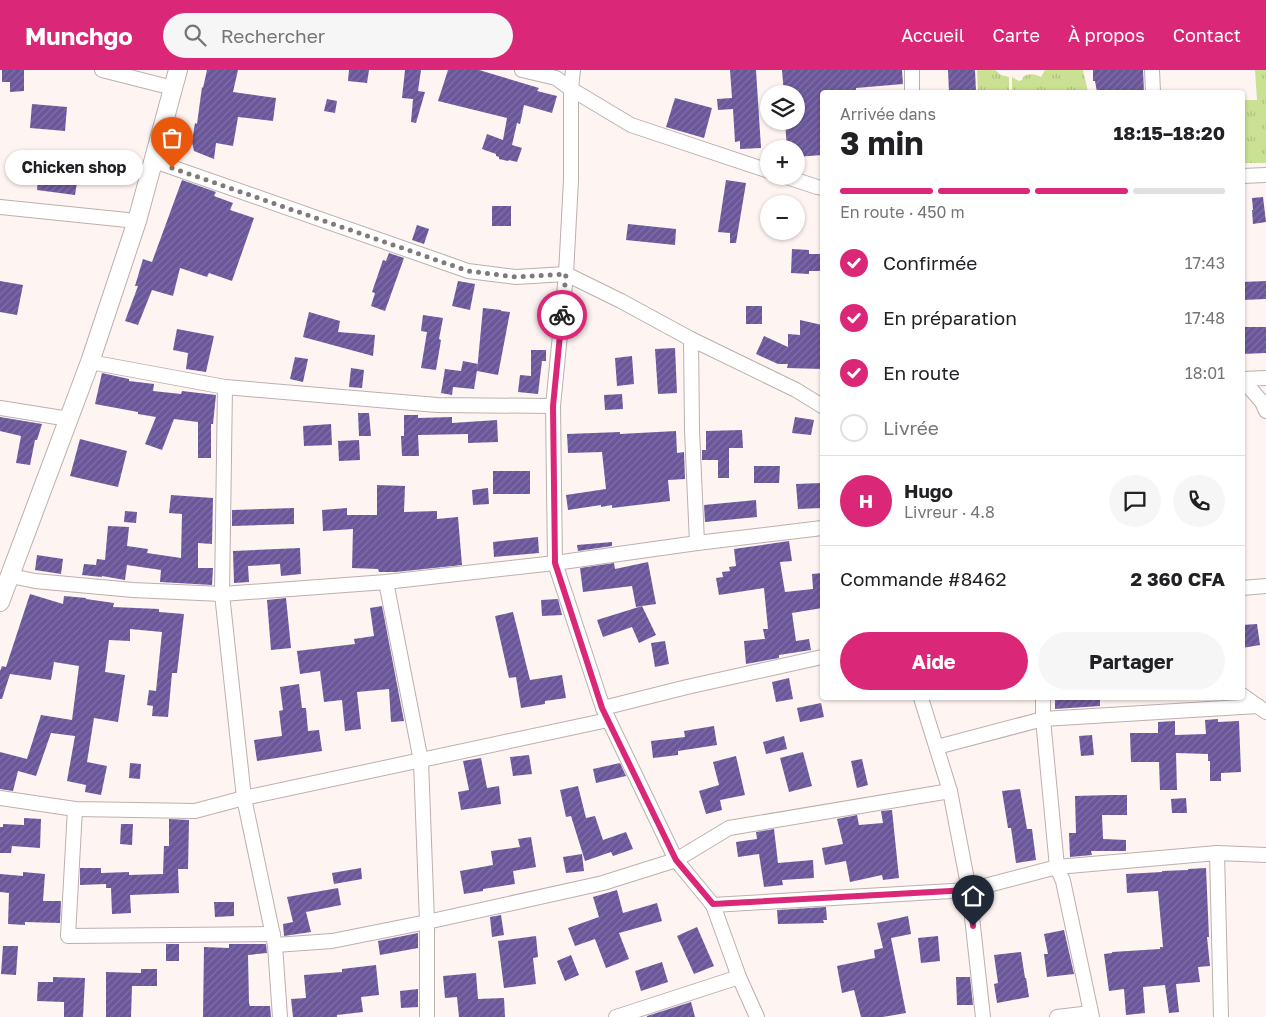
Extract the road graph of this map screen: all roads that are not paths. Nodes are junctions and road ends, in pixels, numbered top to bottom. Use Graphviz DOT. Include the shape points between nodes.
graph roads {
  1 [pos="102,70"];
  2 [pos="178,70"];
  3 [pos="522,70"];
  4 [pos="573,70"];
  5 [pos="912,70"];
  6 [pos="1152,70"];
  7 [pos="173,88"];
  8 [pos="571,89"];
  9 [pos="912,90"];
  10 [pos="1153,90"];
  11 [pos="154,161"];
  12 [pos="760,168"];
  13 [pos="1266,175"];
  14 [pos="1245,176"];
  15 [pos="805,183"];
  16 [pos="820,187"];
  17 [pos="0,206"];
  18 [pos="136,221"];
  19 [pos="566,274"];
  20 [pos="692,340"];
  21 [pos="90,362"];
  22 [pos="1266,378"];
  23 [pos="1245,379"];
  24 [pos="1245,381"];
  25 [pos="224,386"];
  26 [pos="820,405"];
  27 [pos="553,406"];
  28 [pos="0,408"];
  29 [pos="1266,411"];
  30 [pos="69,419"];
  31 [pos="820,528"];
  32 [pos="697,543"];
  33 [pos="555,563"];
  34 [pos="11,576"];
  35 [pos="386,582"];
  36 [pos="1266,586"];
  37 [pos="1245,588"];
  38 [pos="222,594"];
  39 [pos="0,602"];
  40 [pos="820,657"];
  41 [pos="1245,696"];
  42 [pos="922,700"];
  43 [pos="1042,700"];
  44 [pos="1262,709"];
  45 [pos="605,714"];
  46 [pos="1043,720"];
  47 [pos="937,747"];
  48 [pos="421,761"];
  49 [pos="950,790"];
  50 [pos="0,798"];
  51 [pos="244,798"];
  52 [pos="75,809"];
  53 [pos="1217,854"];
  54 [pos="1266,855"];
  55 [pos="676,860"];
  56 [pos="1057,868"];
  57 [pos="969,890"];
  58 [pos="713,904"];
  59 [pos="426,922"];
  60 [pos="274,940"];
  61 [pos="739,977"];
  62 [pos="1092,1015"];
  63 [pos="280,1017"];
  64 [pos="428,1017"];
  65 [pos="616,1017"];
  66 [pos="757,1017"];
  67 [pos="983,1017"];
  68 [pos="1057,1017"];
  69 [pos="1221,1017"];
  1 -- 7 [label="street"];
  2 -- 7 [label="street"];
  3 -- 8 [label="street" via="556,78"];
  4 -- 8 [label="street"];
  5 -- 9 [label="street"];
  6 -- 10 [label="street"];
  7 -- 11 [label="street"];
  8 -- 12 [label="street" via="630,125"];
  8 -- 19 [label="street"];
  11 -- 18 [label="street"];
  11 -- 19 [label="street" via="468,271 516,277"];
  13 -- 14 [label="street"];
  15 -- 16 [label="street"];
  17 -- 18 [label="street"];
  18 -- 21 [label="street"];
  19 -- 20 [label="street"];
  19 -- 27 [label="street"];
  20 -- 26 [label="street"];
  20 -- 32 [label="street"];
  21 -- 25 [label="street"];
  21 -- 30 [label="street"];
  22 -- 23 [label="street"];
  24 -- 29 [label="street"];
  25 -- 27 [label="street" via="437,405"];
  25 -- 38 [label="street"];
  27 -- 33 [label="street"];
  28 -- 30 [label="street"];
  30 -- 34 [label="street"];
  31 -- 32 [label="street"];
  32 -- 33 [label="street"];
  33 -- 35 [label="street"];
  33 -- 45 [label="street"];
  34 -- 38 [label="street" via="133,590"];
  34 -- 39 [label="street"];
  35 -- 38 [label="street"];
  35 -- 48 [label="street"];
  36 -- 37 [label="street"];
  38 -- 51 [label="street"];
  40 -- 45 [label="street" via="687,686"];
  41 -- 44 [label="street"];
  42 -- 47 [label="street"];
  43 -- 46 [label="street"];
  44 -- 46 [label="street"];
  45 -- 48 [label="street"];
  45 -- 55 [label="street"];
  46 -- 47 [label="street"];
  46 -- 56 [label="street"];
  47 -- 49 [label="street"];
  48 -- 51 [label="street"];
  48 -- 59 [label="street"];
  49 -- 55 [label="street" via="728,828"];
  49 -- 57 [label="street"];
  50 -- 52 [label="street"];
  51 -- 52 [label="street" via="195,811"];
  51 -- 60 [label="street"];
  52 -- 60 [label="street" via="68,936"];
  53 -- 54 [label="street"];
  53 -- 56 [label="street"];
  53 -- 69 [label="street"];
  55 -- 58 [label="street"];
  55 -- 59 [label="street" via="603,883"];
  56 -- 57 [label="street"];
  56 -- 62 [label="street"];
  57 -- 58 [label="street"];
  57 -- 67 [label="street"];
  58 -- 61 [label="street"];
  59 -- 60 [label="street" via="332,941"];
  59 -- 64 [label="street"];
  60 -- 63 [label="street"];
  61 -- 65 [label="street"];
  61 -- 66 [label="street"];
  62 -- 68 [label="street"];
}
